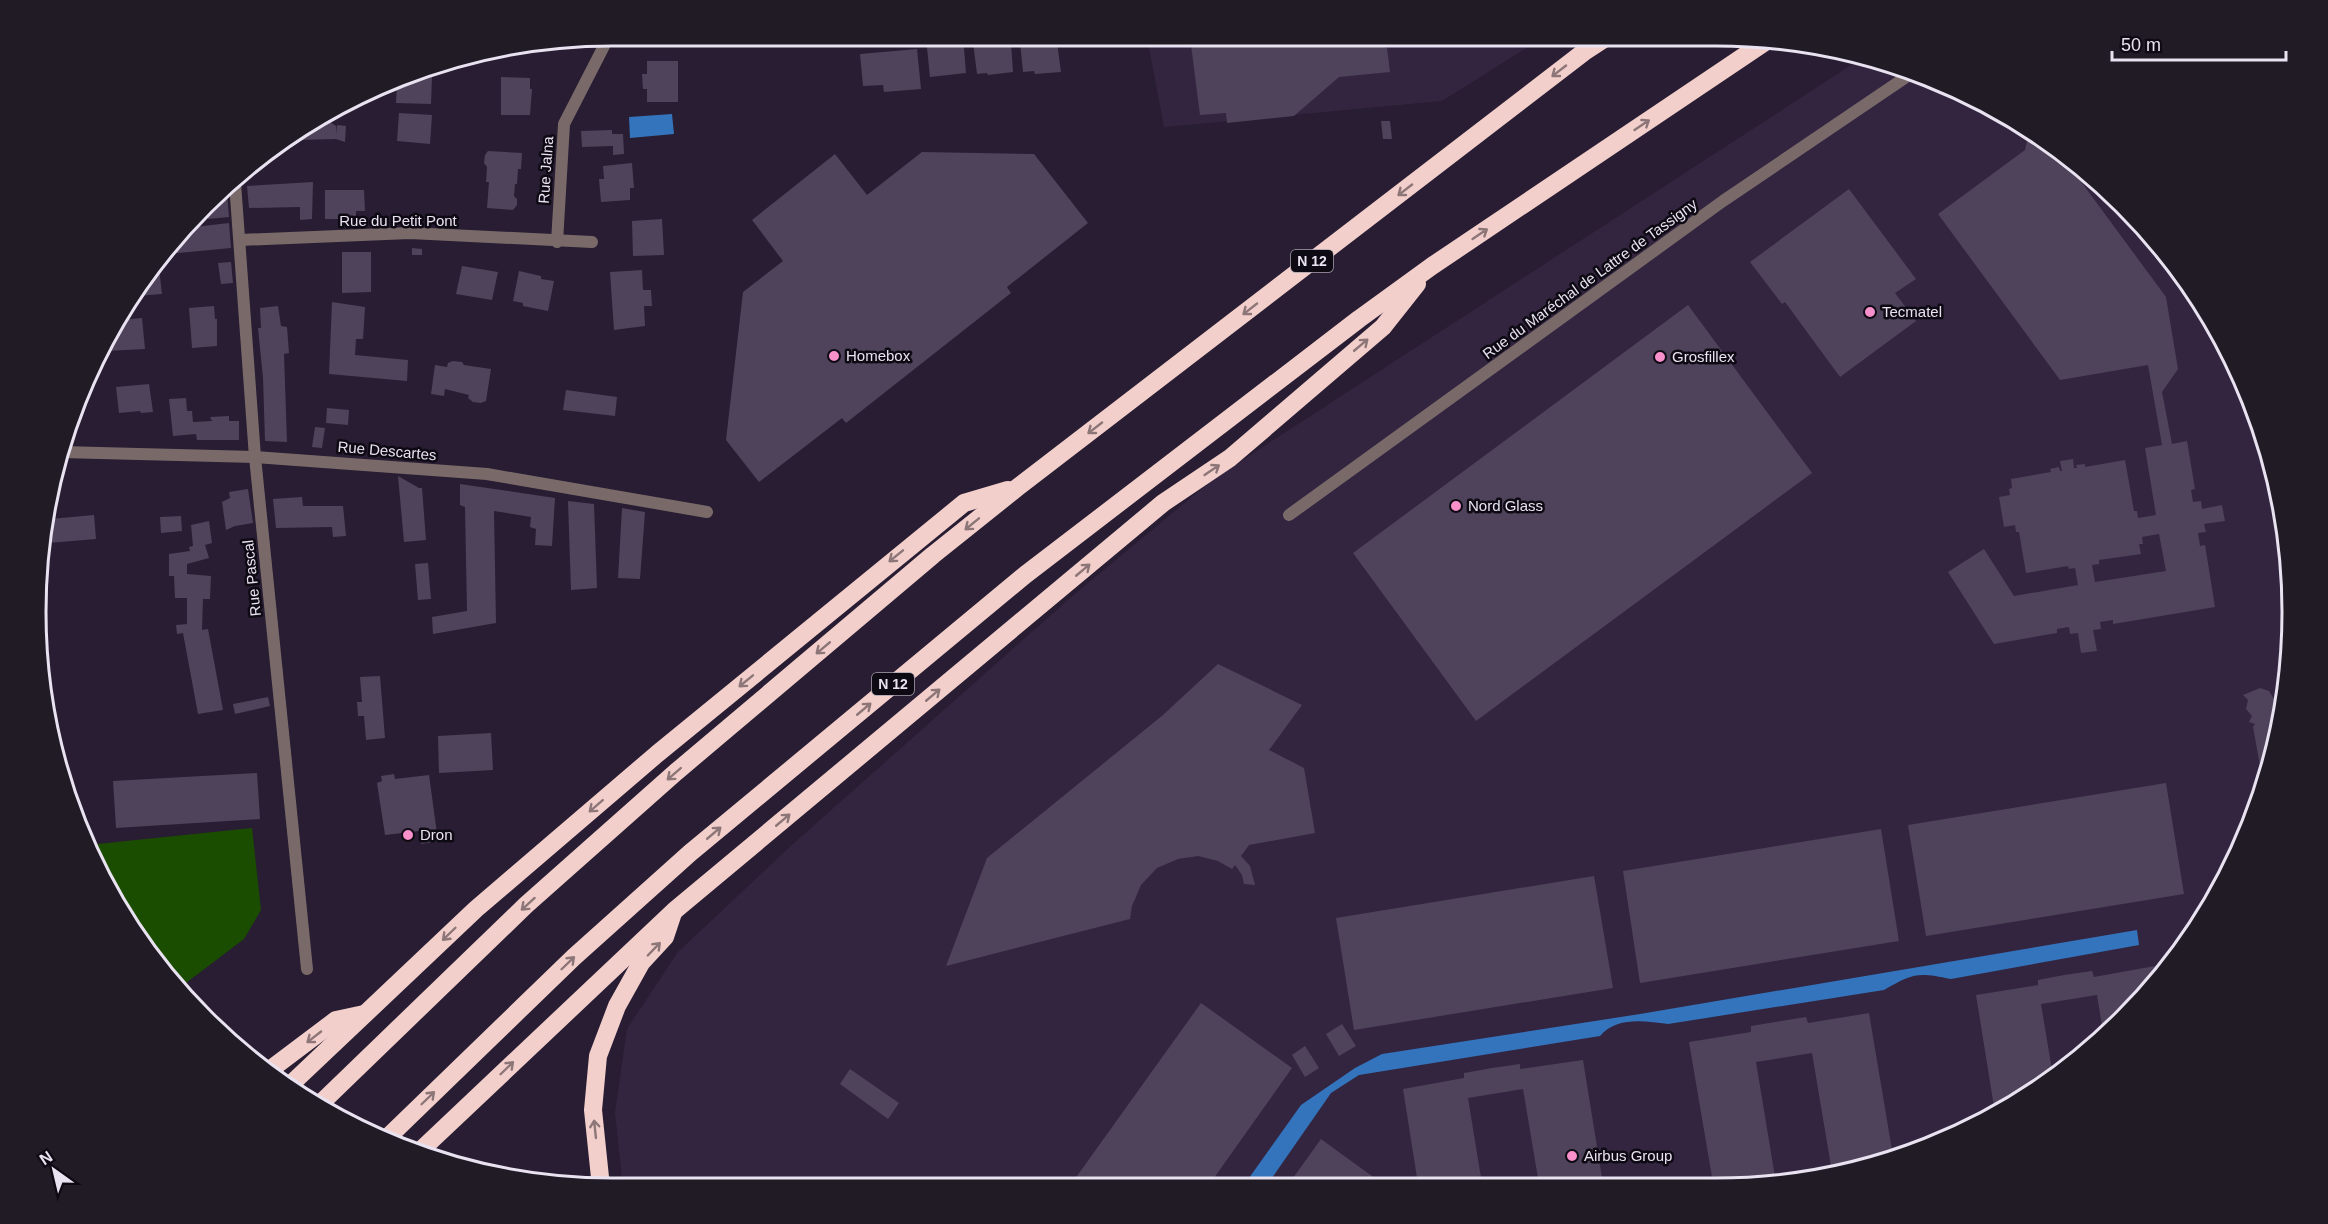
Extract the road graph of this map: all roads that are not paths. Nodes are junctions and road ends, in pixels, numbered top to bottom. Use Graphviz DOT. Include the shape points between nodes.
graph roads {
  1 [pos="604,46"];
  2 [pos="1594,46"];
  3 [pos="1756,48"];
  4 [pos="1903,79"];
  5 [pos="236,190"];
  6 [pos="240,240"];
  7 [pos="557,242"];
  8 [pos="592,242"];
  9 [pos="1432,266"];
  10 [pos="70,452"];
  11 [pos="255,457"];
  12 [pos="1018,487"];
  13 [pos="707,512"];
  14 [pos="1289,514"];
  15 [pos="674,911"];
  16 [pos="307,969"];
  17 [pos="366,1013"];
  18 [pos="275,1066"];
  19 [pos="296,1080"];
  20 [pos="325,1099"];
  21 [pos="393,1133"];
  22 [pos="426,1145"];
  23 [pos="600,1177"];
  1 -- 7 [label="street, Rue Jalna" via="564,124"];
  2 -- 12 [label="highway, N 12, one-way"];
  9 -- 3 [label="highway, N 12, one-way"];
  4 -- 14 [label="street, Rue du Maréchal de Lattre de Tassigny" via="1723,201"];
  5 -- 6 [label="street, Rue Pascal"];
  6 -- 7 [label="street, Rue du Petit Pont" via="410,233"];
  6 -- 11 [label="street, Rue Pascal"];
  7 -- 8 [label="street, Rue du Petit Pont"];
  15 -- 9 [label="highway, one-way" via="1163,503 1230,458 1383,327"];
  21 -- 9 [label="highway, N 12, one-way" via="574,957 699,846 1025,574"];
  10 -- 11 [label="street, Rue Descartes"];
  11 -- 13 [label="street, Rue Descartes" via="487,474"];
  11 -- 16 [label="street, Rue Pascal"];
  12 -- 17 [label="highway, one-way" via="964,503 915,541 476,909"];
  12 -- 20 [label="highway, N 12, one-way" via="658,788 526,906"];
  22 -- 15 [label="highway, one-way"];
  23 -- 15 [label="highway, one-way" via="593,1110 598,1056 617,1006 641,963 666,938"];
  17 -- 18 [label="highway, one-way" via="336,1020"];
  17 -- 19 [label="highway"];
}
